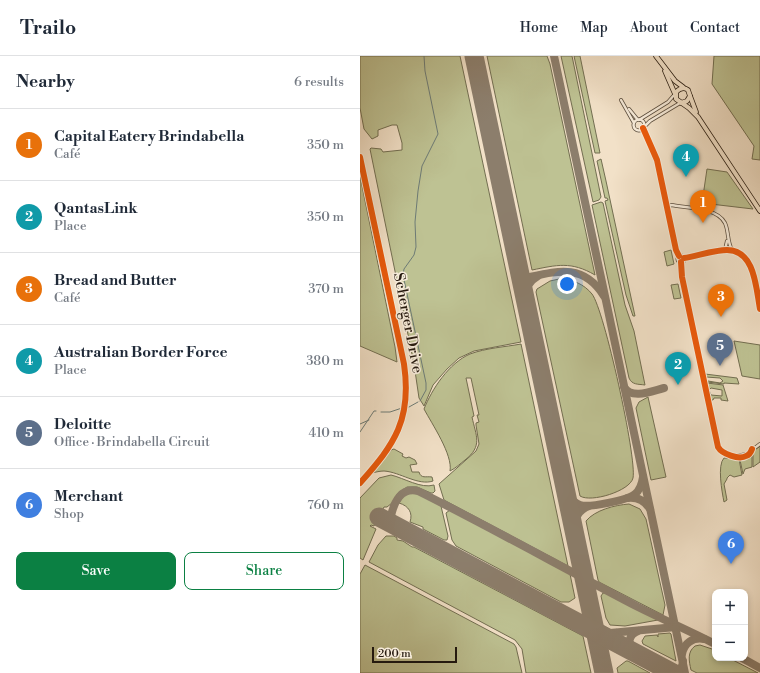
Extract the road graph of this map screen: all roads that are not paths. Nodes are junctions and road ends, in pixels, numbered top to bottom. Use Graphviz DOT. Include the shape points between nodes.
graph roads {
  1 [pos="656,56"];
  2 [pos="686,89"];
  3 [pos="675,94"];
  4 [pos="690,96"];
  5 [pos="621,100"];
  6 [pos="681,102"];
  7 [pos="629,109"];
  8 [pos="698,117"];
  9 [pos="638,120"];
  10 [pos="634,123"];
  11 [pos="644,127"];
  12 [pos="640,130"];
  13 [pos="646,137"];
  14 [pos="360,157"];
  15 [pos="666,206"];
  16 [pos="760,211"];
  17 [pos="727,238"];
  18 [pos="725,250"];
  19 [pos="732,250"];
  20 [pos="679,256"];
  21 [pos="684,258"];
  22 [pos="681,262"];
  23 [pos="760,309"];
  24 [pos="760,444"];
  25 [pos="360,483"];
  1 -- 2 [label="main road"];
  1 -- 3 [label="main road"];
  2 -- 3 [label="main road" via="679,89"];
  2 -- 4 [label="main road"];
  3 -- 6 [label="main road"];
  3 -- 9 [label="street" via="668,102"];
  4 -- 6 [label="main road" via="687,101"];
  4 -- 8 [label="main road"];
  5 -- 10 [label="street"];
  6 -- 8 [label="main road"];
  6 -- 11 [label="street"];
  7 -- 9 [label="street"];
  8 -- 16 [label="main road"];
  9 -- 10 [label="street"];
  9 -- 11 [label="street" via="643,122"];
  10 -- 12 [label="street" via="634,128"];
  11 -- 12 [label="street"];
  11 -- 13 [label="street"];
  12 -- 13 [label="street"];
  13 -- 15 [label="street" via="657,160"];
  14 -- 25 [label="street, Scherger Drive" via="406,383 406,406 400,426 391,445"];
  15 -- 17 [label="street" via="714,213 724,222"];
  15 -- 20 [label="street"];
  17 -- 18 [label="street"];
  17 -- 19 [label="street"];
  18 -- 19 [label="street"];
  18 -- 21 [label="street"];
  19 -- 23 [label="street" via="745,257 751,267"];
  20 -- 21 [label="street"];
  20 -- 22 [label="street" via="677,259"];
  21 -- 22 [label="street"];
  22 -- 24 [label="street" via="718,447 725,454 741,458"];
}
